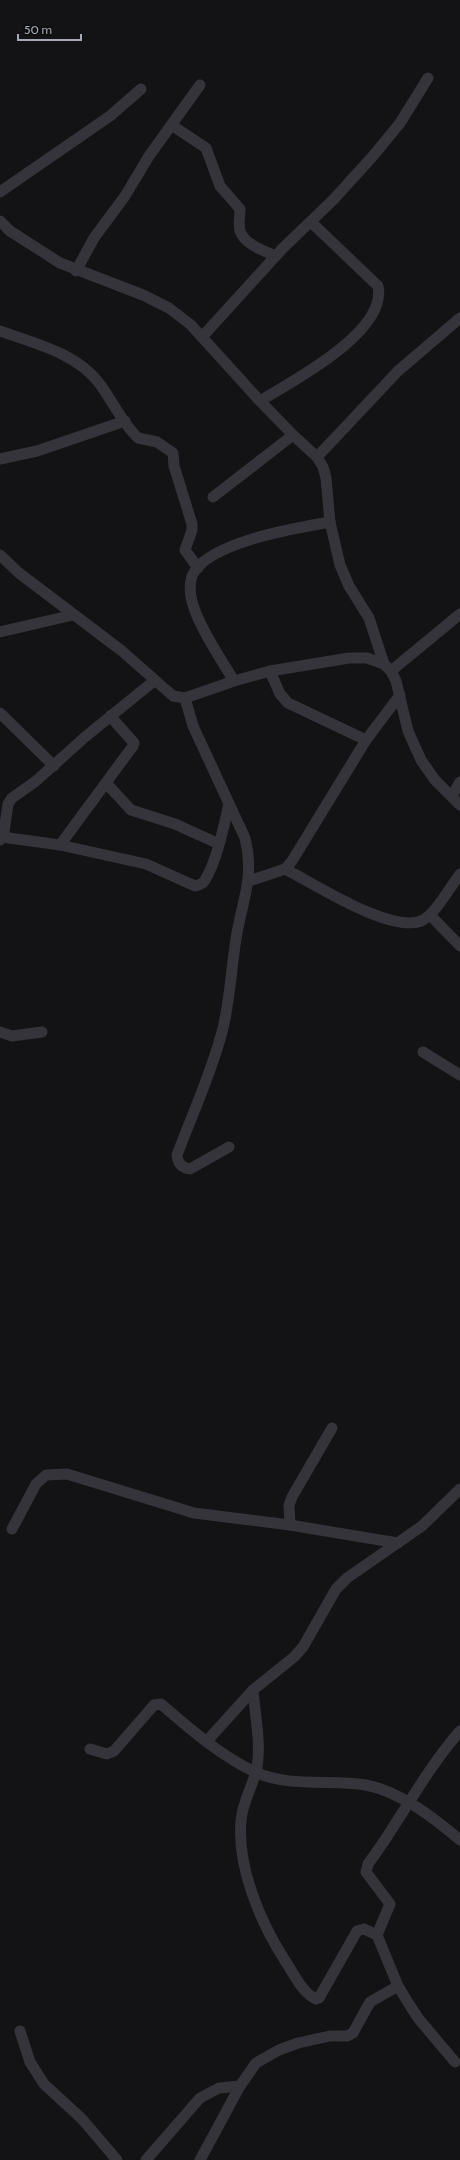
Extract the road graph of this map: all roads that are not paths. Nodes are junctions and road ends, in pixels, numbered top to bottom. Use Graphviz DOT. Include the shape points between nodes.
graph roads {
  1 [pos="428,78"];
  2 [pos="200,85"];
  3 [pos="142,89"];
  4 [pos="173,126"];
  5 [pos="0,192"];
  6 [pos="0,221"];
  7 [pos="311,222"];
  8 [pos="276,256"];
  9 [pos="76,271"];
  10 [pos="460,318"];
  11 [pos="0,331"];
  12 [pos="202,337"];
  13 [pos="260,401"];
  14 [pos="125,421"];
  15 [pos="293,435"];
  16 [pos="317,457"];
  17 [pos="0,459"];
  18 [pos="213,497"];
  19 [pos="330,522"];
  20 [pos="0,555"];
  21 [pos="198,568"];
  22 [pos="73,614"];
  23 [pos="460,614"];
  24 [pos="0,632"];
  25 [pos="387,667"];
  26 [pos="270,671"];
  27 [pos="154,681"];
  28 [pos="234,681"];
  29 [pos="400,695"];
  30 [pos="185,698"];
  31 [pos="0,714"];
  32 [pos="110,716"];
  33 [pos="366,740"];
  34 [pos="54,766"];
  35 [pos="460,782"];
  36 [pos="107,784"];
  37 [pos="452,796"];
  38 [pos="229,804"];
  39 [pos="460,805"];
  40 [pos="1,838"];
  41 [pos="60,844"];
  42 [pos="219,844"];
  43 [pos="286,868"];
  44 [pos="460,874"];
  45 [pos="249,881"];
  46 [pos="430,915"];
  47 [pos="460,946"];
  48 [pos="0,1032"];
  49 [pos="42,1032"];
  50 [pos="423,1052"];
  51 [pos="460,1075"];
  52 [pos="228,1147"];
  53 [pos="332,1428"];
  54 [pos="460,1489"];
  55 [pos="290,1525"];
  56 [pos="12,1529"];
  57 [pos="398,1543"];
  58 [pos="253,1690"];
  59 [pos="460,1731"];
  60 [pos="207,1741"];
  61 [pos="90,1748"];
  62 [pos="256,1772"];
  63 [pos="408,1802"];
  64 [pos="460,1840"];
  65 [pos="377,1935"];
  66 [pos="398,1986"];
  67 [pos="20,2030"];
  68 [pos="455,2062"];
  69 [pos="240,2086"];
  70 [pos="117,2160"];
  71 [pos="146,2160"];
  72 [pos="200,2160"];
  1 -- 7 [label="street" via="400,123"];
  2 -- 4 [label="street"];
  3 -- 5 [label="street" via="110,116"];
  4 -- 8 [label="street" via="208,150 220,186 240,209 239,221 243,237"];
  4 -- 9 [label="street" via="149,156 125,196 94,238"];
  6 -- 9 [label="street" via="34,247"];
  7 -- 8 [label="street"];
  7 -- 13 [label="street" via="378,286 379,294 367,321 332,357"];
  8 -- 12 [label="street"];
  9 -- 12 [label="street" via="169,308"];
  10 -- 16 [label="street" via="398,371"];
  11 -- 14 [label="street" via="52,350 78,364 99,382"];
  12 -- 13 [label="street"];
  13 -- 15 [label="street"];
  14 -- 17 [label="street" via="37,451"];
  14 -- 21 [label="street" via="138,438 157,442 173,453 174,466 192,524 185,550"];
  15 -- 16 [label="street"];
  15 -- 18 [label="street"];
  16 -- 19 [label="street" via="326,478"];
  19 -- 21 [label="street" via="290,529 242,542 206,559"];
  19 -- 25 [label="street" via="344,576 370,618"];
  20 -- 22 [label="street" via="19,573"];
  21 -- 28 [label="street" via="192,576 191,598 213,645"];
  22 -- 24 [label="street"];
  22 -- 27 [label="street"];
  23 -- 25 [label="street"];
  25 -- 26 [label="street" via="367,658 349,658"];
  25 -- 29 [label="street"];
  26 -- 28 [label="street"];
  26 -- 33 [label="street" via="280,694 288,703"];
  27 -- 30 [label="street" via="173,696"];
  27 -- 32 [label="street"];
  28 -- 30 [label="street"];
  29 -- 33 [label="street"];
  29 -- 37 [label="street" via="408,731 421,760 435,780"];
  30 -- 38 [label="street" via="193,726"];
  31 -- 34 [label="street"];
  32 -- 34 [label="street"];
  32 -- 36 [label="street" via="134,743"];
  33 -- 43 [label="street"];
  34 -- 40 [label="street" via="10,801"];
  35 -- 37 [label="street"];
  36 -- 41 [label="street"];
  36 -- 42 [label="street" via="131,810 180,826"];
  37 -- 39 [label="street"];
  38 -- 42 [label="street"];
  38 -- 45 [label="street" via="246,838 250,857"];
  40 -- 41 [label="street"];
  41 -- 42 [label="street" via="146,864 195,886 202,884 206,879"];
  43 -- 45 [label="street"];
  43 -- 46 [label="street" via="377,916 399,923 410,923"];
  44 -- 46 [label="street"];
  45 -- 52 [label="street" via="236,939 222,1032 177,1155 178,1162 184,1168 190,1169"];
  46 -- 47 [label="street"];
  48 -- 49 [label="street" via="12,1036"];
  50 -- 51 [label="street"];
  53 -- 55 [label="street" via="292,1497"];
  54 -- 57 [label="street" via="422,1526"];
  55 -- 56 [label="street" via="183,1510 67,1474 46,1475 36,1484"];
  55 -- 57 [label="street"];
  57 -- 58 [label="street" via="347,1578 336,1589 303,1647"];
  58 -- 60 [label="street"];
  58 -- 62 [label="street" via="258,1740"];
  59 -- 63 [label="street"];
  60 -- 61 [label="street" via="161,1704 157,1704 114,1751 108,1754"];
  60 -- 62 [label="street"];
  62 -- 63 [label="street" via="282,1780 366,1785"];
  62 -- 65 [label="street" via="240,1822 246,1870 254,1899 274,1942 307,1992 316,1999 319,1998 357,1931 364,1929"];
  63 -- 64 [label="street"];
  63 -- 65 [label="street" via="366,1868 368,1876 390,1904"];
  65 -- 66 [label="street"];
  66 -- 68 [label="street" via="418,2018"];
  66 -- 69 [label="street" via="370,2002 353,2033 298,2043 279,2050 256,2063"];
  67 -- 70 [label="street" via="30,2062 44,2084 82,2119"];
  69 -- 71 [label="street" via="219,2088 200,2098"];
  69 -- 72 [label="street"];
}
